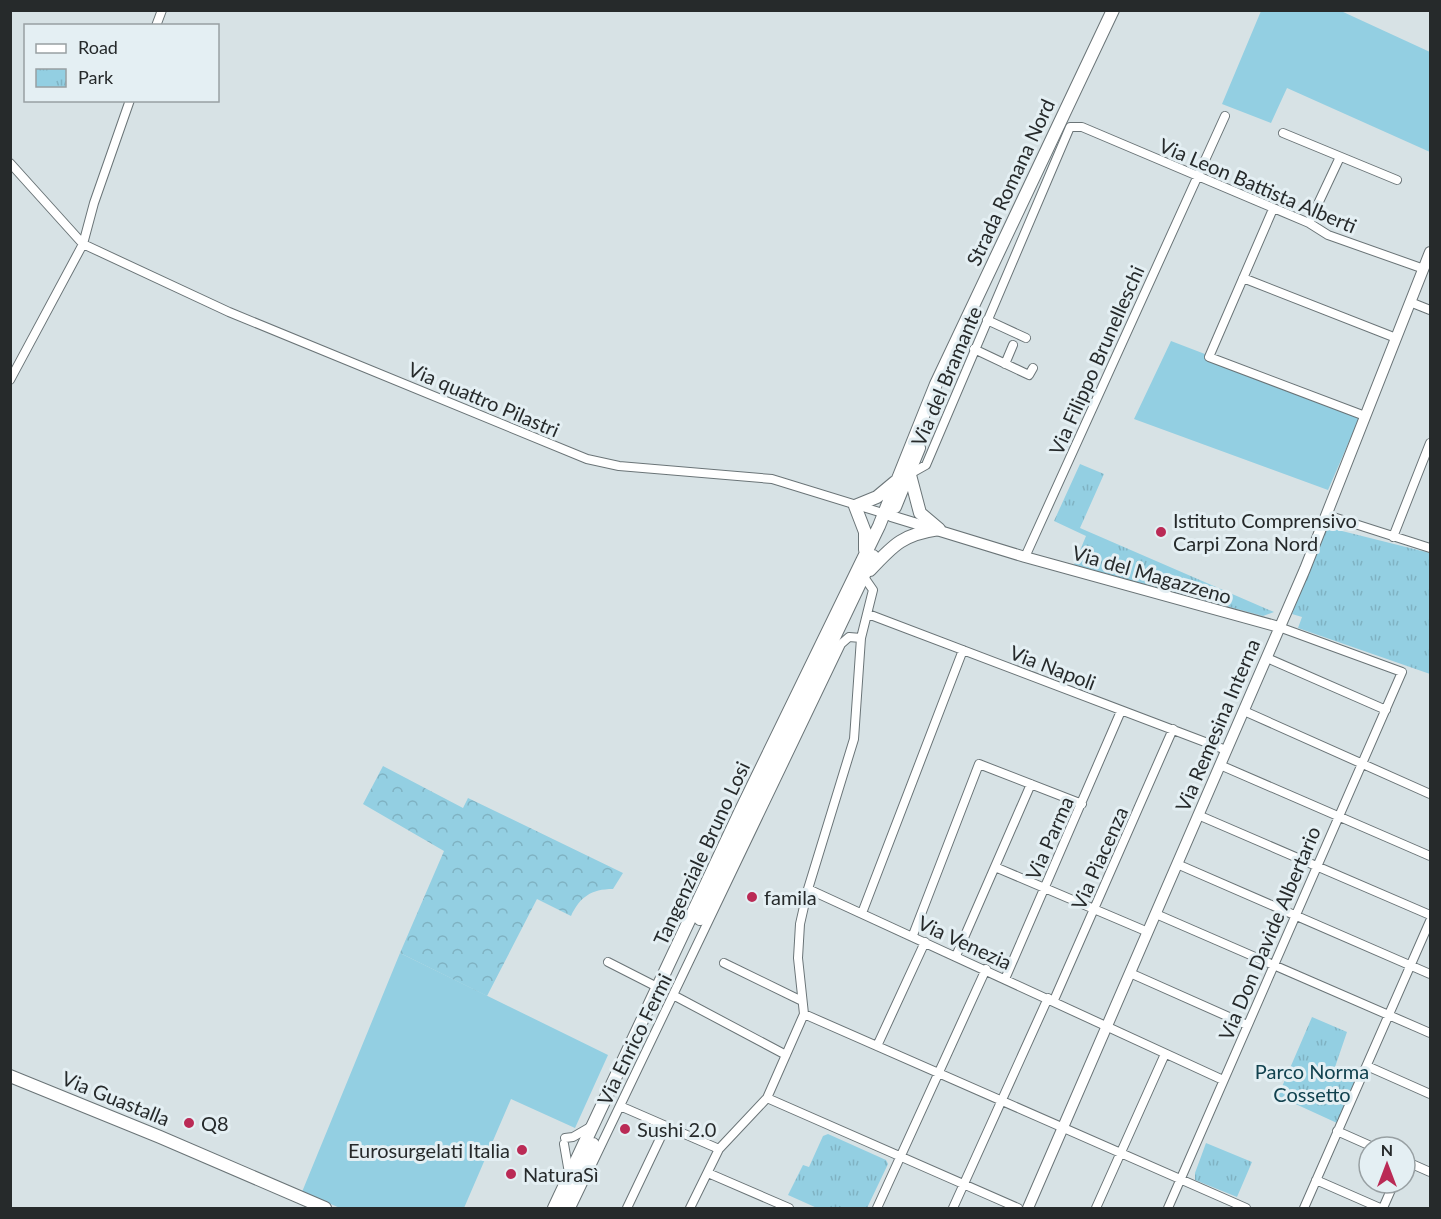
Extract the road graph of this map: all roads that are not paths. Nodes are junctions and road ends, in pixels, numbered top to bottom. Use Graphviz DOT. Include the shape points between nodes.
graph roads {
  1 [pos="1113,10"];
  2 [pos="129,102"];
  3 [pos="1225,116"];
  4 [pos="1082,127"];
  5 [pos="1283,133"];
  6 [pos="1340,157"];
  7 [pos="10,163"];
  8 [pos="1197,177"];
  9 [pos="1397,180"];
  10 [pos="1273,209"];
  11 [pos="1309,223"];
  12 [pos="83,244"];
  13 [pos="1431,252"];
  14 [pos="1424,269"];
  15 [pos="1243,278"];
  16 [pos="1410,302"];
  17 [pos="1431,310"];
  18 [pos="987,320"];
  19 [pos="1026,338"];
  20 [pos="1396,338"];
  21 [pos="1014,345"];
  22 [pos="974,349"];
  23 [pos="1005,364"];
  24 [pos="1033,368"];
  25 [pos="10,380"];
  26 [pos="1365,416"];
  27 [pos="1431,443"];
  28 [pos="904,477"];
  29 [pos="855,506"];
  30 [pos="887,515"];
  31 [pos="1327,515"];
  32 [pos="939,529"];
  33 [pos="1393,537"];
  34 [pos="1431,548"];
  35 [pos="864,557"];
  36 [pos="1025,557"];
  37 [pos="864,577"];
  38 [pos="868,614"];
  39 [pos="1279,627"];
  40 [pos="861,638"];
  41 [pos="963,650"];
  42 [pos="1267,658"];
  43 [pos="1402,672"];
  44 [pos="1386,710"];
  45 [pos="1121,711"];
  46 [pos="1244,711"];
  47 [pos="1173,729"];
  48 [pos="1226,750"];
  49 [pos="1363,764"];
  50 [pos="1220,765"];
  51 [pos="1031,784"];
  52 [pos="1431,794"];
  53 [pos="1082,804"];
  54 [pos="1198,815"];
  55 [pos="1338,816"];
  56 [pos="1431,856"];
  57 [pos="1177,864"];
  58 [pos="1316,866"];
  59 [pos="995,867"];
  60 [pos="1045,888"];
  61 [pos="808,889"];
  62 [pos="1095,911"];
  63 [pos="862,913"];
  64 [pos="1156,914"];
  65 [pos="1431,915"];
  66 [pos="1296,916"];
  67 [pos="1431,921"];
  68 [pos="1148,932"];
  69 [pos="913,936"];
  70 [pos="925,942"];
  71 [pos="956,956"];
  72 [pos="608,962"];
  73 [pos="724,963"];
  74 [pos="1410,965"];
  75 [pos="1274,966"];
  76 [pos="986,969"];
  77 [pos="1130,973"];
  78 [pos="1431,974"];
  79 [pos="1005,979"];
  80 [pos="666,992"];
  81 [pos="1051,999"];
  82 [pos="802,1001"];
  83 [pos="804,1014"];
  84 [pos="1389,1015"];
  85 [pos="1247,1025"];
  86 [pos="1108,1026"];
  87 [pos="1431,1034"];
  88 [pos="877,1046"];
  89 [pos="1165,1054"];
  90 [pos="786,1055"];
  91 [pos="1366,1066"];
  92 [pos="939,1073"];
  93 [pos="10,1076"];
  94 [pos="1223,1080"];
  95 [pos="1431,1094"];
  96 [pos="767,1098"];
  97 [pos="1003,1102"];
  98 [pos="620,1106"];
  99 [pos="593,1126"];
  100 [pos="666,1126"];
  101 [pos="1064,1129"];
  102 [pos="1337,1131"];
  103 [pos="1357,1140"];
  104 [pos="719,1149"];
  105 [pos="1120,1152"];
  106 [pos="901,1157"];
  107 [pos="1417,1166"];
  108 [pos="1431,1172"];
  109 [pos="708,1173"];
  110 [pos="569,1174"];
  111 [pos="1181,1178"];
  112 [pos="1316,1180"];
  113 [pos="964,1185"];
  114 [pos="1388,1195"];
  115 [pos="304,1200"];
  116 [pos="556,1206"];
  117 [pos="319,1209"];
  118 [pos="325,1209"];
  119 [pos="571,1209"];
  120 [pos="627,1209"];
  121 [pos="690,1209"];
  122 [pos="789,1209"];
  123 [pos="877,1209"];
  124 [pos="953,1209"];
  125 [pos="1018,1209"];
  126 [pos="1028,1209"];
  127 [pos="1096,1209"];
  128 [pos="1168,1209"];
  129 [pos="1246,1209"];
  130 [pos="1304,1209"];
  131 [pos="1381,1209"];
  1 -- 28 [label="main road, Strada Romana Nord" via="945,370"];
  2 -- 12 [label="street"];
  3 -- 8 [label="street, Via Filippo Brunelleschi"];
  4 -- 8 [label="street, Via Leon Battista Alberti"];
  4 -- 18 [label="street, Via del Bramante" via="1070,128"];
  5 -- 6 [label="street"];
  6 -- 9 [label="street"];
  6 -- 11 [label="street"];
  7 -- 12 [label="street"];
  8 -- 10 [label="street, Via Leon Battista Alberti"];
  8 -- 36 [label="street, Via Filippo Brunelleschi"];
  10 -- 11 [label="street, Via Leon Battista Alberti"];
  10 -- 15 [label="street"];
  11 -- 14 [label="street, Via Leon Battista Alberti" via="1328,235"];
  12 -- 25 [label="street"];
  12 -- 29 [label="street, Via quattro Pilastri" via="229,312 587,459 619,466 772,479"];
  13 -- 14 [label="street, Via Remesina Interna"];
  14 -- 16 [label="street, Via Remesina Interna"];
  15 -- 20 [label="street"];
  15 -- 26 [label="street" via="1209,357"];
  16 -- 17 [label="street"];
  16 -- 20 [label="street, Via Remesina Interna"];
  18 -- 19 [label="street"];
  18 -- 22 [label="street, Via del Bramante"];
  20 -- 26 [label="street, Via Remesina Interna"];
  21 -- 23 [label="street"];
  22 -- 23 [label="street"];
  22 -- 28 [label="street, Via del Bramante" via="926,465"];
  23 -- 24 [label="street" via="1029,375"];
  26 -- 31 [label="street, Via Remesina Interna"];
  27 -- 33 [label="street"];
  28 -- 29 [label="main road" via="877,497"];
  28 -- 30 [label="main road, Strada Romana Nord"];
  28 -- 32 [label="main road" via="920,513"];
  29 -- 30 [label="street, Via quattro Pilastri"];
  29 -- 35 [label="main road" via="865,531"];
  30 -- 32 [label="street, Via del Magazzeno"];
  30 -- 35 [label="main road, Tangenziale Bruno Losi"];
  30 -- 37 [label="main road, Tangenziale Bruno Losi"];
  31 -- 33 [label="street"];
  31 -- 39 [label="street, Via Remesina Interna"];
  32 -- 36 [label="street, Via del Magazzeno"];
  32 -- 37 [label="main road" via="908,535"];
  33 -- 34 [label="street"];
  35 -- 80 [label="main road, Tangenziale Bruno Losi" via="741,810"];
  36 -- 39 [label="street, Via del Magazzeno"];
  37 -- 38 [label="street" via="873,590"];
  37 -- 80 [label="main road, Tangenziale Bruno Losi"];
  38 -- 40 [label="street"];
  38 -- 41 [label="street, Via Napoli"];
  39 -- 42 [label="street, Via Remesina Interna"];
  39 -- 43 [label="street, Via del Magazzeno"];
  40 -- 61 [label="street" via="854,739"];
  40 -- 80 [label="street, Via Enrico Fermi" via="849,637 841,645"];
  41 -- 45 [label="street, Via Napoli"];
  41 -- 63 [label="street"];
  42 -- 44 [label="street"];
  42 -- 46 [label="street, Via Remesina Interna"];
  43 -- 44 [label="street, Via Don Davide Albertario"];
  44 -- 49 [label="street, Via Don Davide Albertario"];
  45 -- 47 [label="street, Via Napoli"];
  45 -- 53 [label="street, Via Parma"];
  46 -- 48 [label="street, Via Remesina Interna"];
  46 -- 49 [label="street"];
  47 -- 48 [label="street, Via Napoli"];
  47 -- 62 [label="street, Via Piacenza"];
  48 -- 50 [label="street, Via Remesina Interna"];
  49 -- 52 [label="street"];
  49 -- 55 [label="street, Via Don Davide Albertario"];
  50 -- 54 [label="street, Via Remesina Interna"];
  50 -- 55 [label="street"];
  51 -- 53 [label="street"];
  51 -- 59 [label="street"];
  51 -- 69 [label="street" via="978,764"];
  53 -- 60 [label="street, Via Parma"];
  54 -- 57 [label="street, Via Remesina Interna"];
  54 -- 58 [label="street"];
  55 -- 56 [label="street"];
  55 -- 58 [label="street, Via Don Davide Albertario"];
  57 -- 64 [label="street, Via Remesina Interna"];
  57 -- 66 [label="street"];
  58 -- 65 [label="street"];
  58 -- 66 [label="street, Via Don Davide Albertario"];
  59 -- 60 [label="street"];
  59 -- 71 [label="street"];
  60 -- 62 [label="street"];
  60 -- 79 [label="street, Via Parma"];
  61 -- 63 [label="street, Via Venezia"];
  61 -- 82 [label="street" via="798,958"];
  62 -- 68 [label="street"];
  62 -- 81 [label="street, Via Piacenza"];
  63 -- 69 [label="street, Via Venezia"];
  64 -- 68 [label="street, Via Remesina Interna"];
  64 -- 75 [label="street"];
  66 -- 74 [label="street"];
  66 -- 75 [label="street, Via Don Davide Albertario"];
  67 -- 74 [label="street"];
  68 -- 77 [label="street, Via Remesina Interna"];
  69 -- 70 [label="street, Via Venezia"];
  70 -- 71 [label="street, Via Venezia"];
  70 -- 88 [label="street"];
  71 -- 76 [label="street, Via Venezia"];
  72 -- 80 [label="street"];
  73 -- 82 [label="street"];
  74 -- 78 [label="street"];
  74 -- 84 [label="street"];
  75 -- 84 [label="street"];
  75 -- 85 [label="street, Via Don Davide Albertario"];
  76 -- 79 [label="street, Via Venezia"];
  76 -- 92 [label="street"];
  77 -- 85 [label="street"];
  77 -- 86 [label="street, Via Remesina Interna"];
  79 -- 81 [label="street, Via Venezia"];
  80 -- 90 [label="street"];
  80 -- 98 [label="street, Via Enrico Fermi"];
  80 -- 99 [label="main road, Tangenziale Bruno Losi"];
  80 -- 116 [label="main road, Tangenziale Bruno Losi"];
  81 -- 86 [label="street, Via Venezia"];
  81 -- 97 [label="street, Via Piacenza"];
  82 -- 83 [label="street"];
  83 -- 88 [label="street"];
  83 -- 90 [label="street"];
  84 -- 87 [label="street"];
  84 -- 91 [label="street"];
  85 -- 94 [label="street, Via Don Davide Albertario"];
  86 -- 89 [label="street, Via Venezia"];
  86 -- 101 [label="street, Via Remesina Interna"];
  88 -- 92 [label="street"];
  89 -- 94 [label="street, Via Venezia"];
  89 -- 105 [label="street"];
  90 -- 96 [label="street"];
  91 -- 95 [label="street"];
  91 -- 102 [label="street"];
  92 -- 97 [label="street"];
  92 -- 106 [label="street"];
  93 -- 115 [label="main road, Via Guastalla"];
  94 -- 111 [label="street, Via Don Davide Albertario"];
  96 -- 104 [label="street"];
  96 -- 106 [label="street"];
  97 -- 101 [label="street"];
  97 -- 113 [label="street, Via Piacenza"];
  98 -- 100 [label="street"];
  98 -- 119 [label="street, Via Enrico Fermi"];
  99 -- 110 [label="main road, Tangenziale Bruno Losi"];
  99 -- 110 [label="street" via="568,1140"];
  100 -- 104 [label="street"];
  100 -- 120 [label="street"];
  101 -- 105 [label="street"];
  101 -- 126 [label="street, Via Remesina Interna"];
  102 -- 103 [label="street"];
  102 -- 112 [label="street"];
  104 -- 109 [label="street"];
  105 -- 111 [label="street"];
  105 -- 127 [label="street"];
  106 -- 113 [label="street"];
  106 -- 123 [label="street"];
  107 -- 108 [label="street"];
  109 -- 121 [label="street"];
  109 -- 122 [label="street"];
  110 -- 116 [label="main road, Tangenziale Bruno Losi"];
  111 -- 128 [label="street, Via Don Davide Albertario"];
  111 -- 129 [label="street"];
  112 -- 130 [label="street"];
  112 -- 131 [label="street"];
  113 -- 124 [label="street, Via Piacenza"];
  113 -- 125 [label="street"];
  114 -- 131 [label="street"];
  115 -- 117 [label="main road, Via Guastalla"];
  115 -- 118 [label="main road, Via Guastalla"];
}
